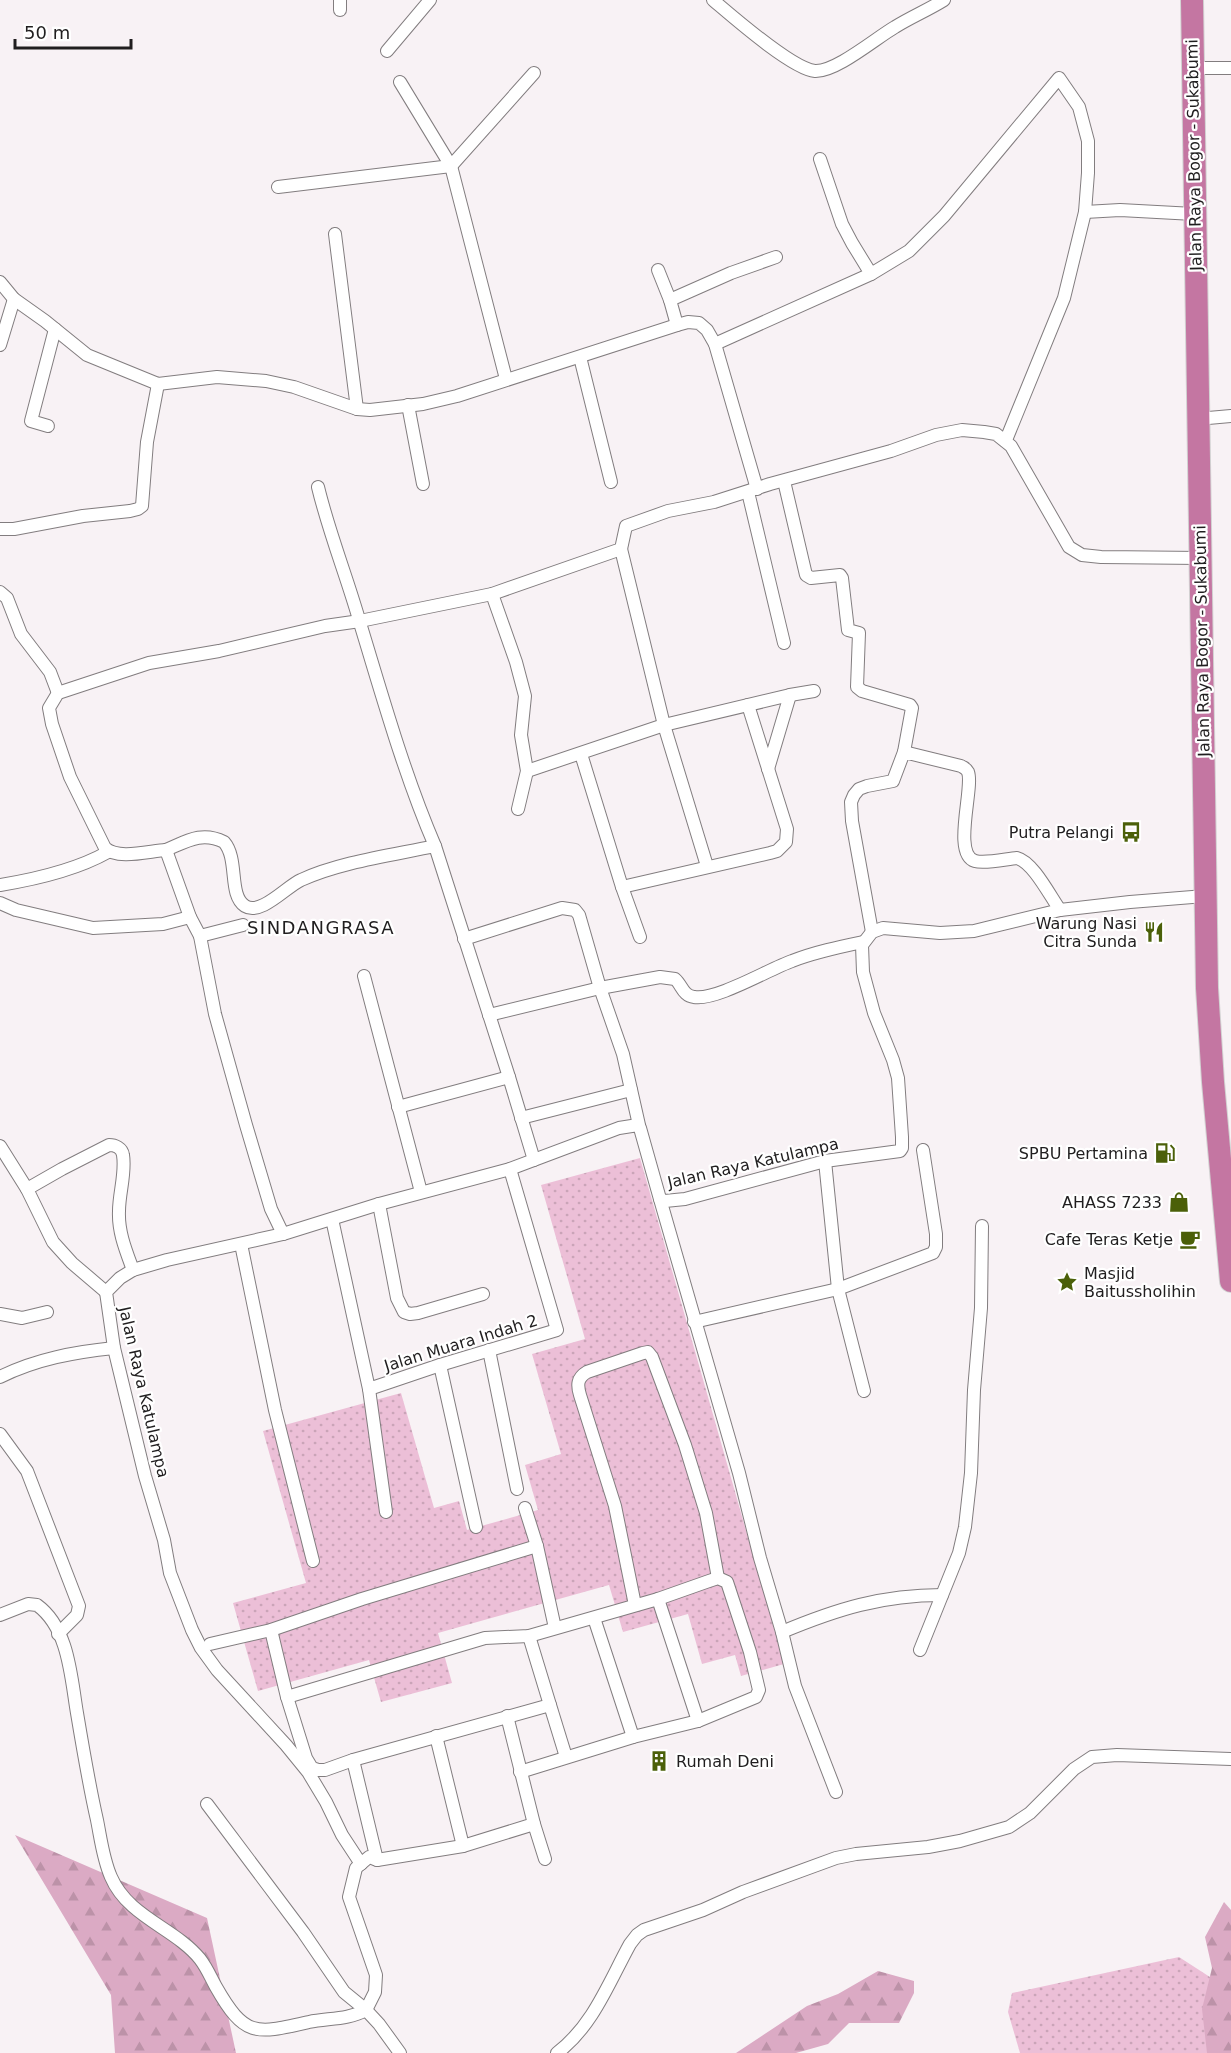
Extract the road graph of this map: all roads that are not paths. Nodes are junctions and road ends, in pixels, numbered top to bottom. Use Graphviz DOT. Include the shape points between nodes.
graph roads {
  1 [pos="430,0"];
  2 [pos="713,0"];
  3 [pos="944,0"];
  4 [pos="1192,0"];
  5 [pos="387,51"];
  6 [pos="1192,68"];
  7 [pos="1231,68"];
  8 [pos="534,73"];
  9 [pos="400,82"];
  10 [pos="820,159"];
  11 [pos="451,166"];
  12 [pos="278,187"];
  13 [pos="1085,212"];
  14 [pos="1194,214"];
  15 [pos="335,234"];
  16 [pos="776,257"];
  17 [pos="658,270"];
  18 [pos="871,274"];
  19 [pos="0,283"];
  20 [pos="14,300"];
  21 [pos="670,300"];
  22 [pos="677,325"];
  23 [pos="55,329"];
  24 [pos="0,345"];
  25 [pos="715,345"];
  26 [pos="580,357"];
  27 [pos="506,379"];
  28 [pos="158,384"];
  29 [pos="408,405"];
  30 [pos="357,409"];
  31 [pos="1231,416"];
  32 [pos="1197,419"];
  33 [pos="48,426"];
  34 [pos="1006,440"];
  35 [pos="784,480"];
  36 [pos="611,482"];
  37 [pos="423,484"];
  38 [pos="318,487"];
  39 [pos="752,490"];
  40 [pos="2,532"];
  41 [pos="621,549"];
  42 [pos="1201,558"];
  43 [pos="0,592"];
  44 [pos="492,594"];
  45 [pos="360,621"];
  46 [pos="784,643"];
  47 [pos="814,691"];
  48 [pos="57,693"];
  49 [pos="790,694"];
  50 [pos="748,705"];
  51 [pos="664,725"];
  52 [pos="904,752"];
  53 [pos="581,754"];
  54 [pos="767,770"];
  55 [pos="527,771"];
  56 [pos="518,809"];
  57 [pos="435,846"];
  58 [pos="166,850"];
  59 [pos="108,852"];
  60 [pos="707,866"];
  61 [pos="0,885"];
  62 [pos="622,887"];
  63 [pos="1205,896"];
  64 [pos="0,903"];
  65 [pos="1060,910"];
  66 [pos="190,917"];
  67 [pos="243,925"];
  68 [pos="200,936"];
  69 [pos="640,937"];
  70 [pos="867,937"];
  71 [pos="464,939"];
  72 [pos="364,976"];
  73 [pos="600,988"];
  74 [pos="489,1015"];
  75 [pos="509,1077"];
  76 [pos="631,1090"];
  77 [pos="398,1107"];
  78 [pos="521,1118"];
  79 [pos="639,1125"];
  80 [pos="0,1146"];
  81 [pos="923,1150"];
  82 [pos="534,1160"];
  83 [pos="825,1161"];
  84 [pos="510,1169"];
  85 [pos="1226,1169"];
  86 [pos="27,1189"];
  87 [pos="422,1192"];
  88 [pos="660,1199"];
  89 [pos="379,1204"];
  90 [pos="332,1219"];
  91 [pos="982,1226"];
  92 [pos="283,1234"];
  93 [pos="241,1244"];
  94 [pos="133,1270"];
  95 [pos="1231,1281"];
  96 [pos="838,1288"];
  97 [pos="106,1292"];
  98 [pos="483,1294"];
  99 [pos="47,1312"];
  100 [pos="0,1314"];
  101 [pos="694,1322"];
  102 [pos="114,1348"];
  103 [pos="489,1350"];
  104 [pos="440,1365"];
  105 [pos="0,1377"];
  106 [pos="369,1389"];
  107 [pos="864,1391"];
  108 [pos="0,1434"];
  109 [pos="517,1489"];
  110 [pos="525,1508"];
  111 [pos="386,1512"];
  112 [pos="476,1527"];
  113 [pos="537,1546"];
  114 [pos="313,1561"];
  115 [pos="718,1578"];
  116 [pos="942,1594"];
  117 [pos="658,1599"];
  118 [pos="635,1605"];
  119 [pos="0,1615"];
  120 [pos="594,1618"];
  121 [pos="555,1628"];
  122 [pos="271,1630"];
  123 [pos="782,1632"];
  124 [pos="58,1634"];
  125 [pos="529,1636"];
  126 [pos="210,1644"];
  127 [pos="920,1650"];
  128 [pos="287,1697"];
  129 [pos="550,1705"];
  130 [pos="507,1716"];
  131 [pos="698,1721"];
  132 [pos="436,1736"];
  133 [pos="633,1737"];
  134 [pos="566,1757"];
  135 [pos="1231,1759"];
  136 [pos="353,1760"];
  137 [pos="520,1772"];
  138 [pos="836,1792"];
  139 [pos="207,1804"];
  140 [pos="534,1824"];
  141 [pos="463,1846"];
  142 [pos="545,1859"];
  143 [pos="377,1860"];
  144 [pos="361,1864"];
  145 [pos="366,2010"];
  146 [pos="400,2053"];
  147 [pos="557,2053"];
  1 -- 5 [label="street"];
  2 -- 3 [label="street" via="790,61 813,71 837,64"];
  4 -- 6 [label="highway, Jalan Raya Bogor - Sukabumi"];
  6 -- 7 [label="street"];
  6 -- 14 [label="highway, Jalan Raya Bogor - Sukabumi"];
  8 -- 11 [label="street"];
  9 -- 11 [label="street"];
  10 -- 18 [label="street" via="842,224"];
  11 -- 12 [label="street"];
  11 -- 27 [label="street"];
  13 -- 14 [label="street"];
  13 -- 18 [label="street" via="1088,141 1079,107 1059,78 938,223 909,251"];
  13 -- 34 [label="street" via="1064,298"];
  14 -- 32 [label="highway, Jalan Raya Bogor - Sukabumi"];
  15 -- 30 [label="street"];
  16 -- 21 [label="street"];
  17 -- 21 [label="street"];
  18 -- 25 [label="street"];
  19 -- 20 [label="street"];
  20 -- 23 [label="street"];
  20 -- 24 [label="street"];
  21 -- 22 [label="street"];
  22 -- 25 [label="street" via="699,322"];
  22 -- 26 [label="street"];
  23 -- 28 [label="street" via="92,358"];
  23 -- 33 [label="street" via="31,421"];
  25 -- 39 [label="street"];
  26 -- 27 [label="street"];
  26 -- 36 [label="street"];
  27 -- 29 [label="street" via="436,402"];
  28 -- 30 [label="street" via="217,377 266,381"];
  28 -- 40 [label="street" via="147,442 142,506"];
  29 -- 30 [label="street"];
  29 -- 37 [label="street"];
  31 -- 32 [label="street"];
  32 -- 42 [label="highway, Jalan Raya Bogor - Sukabumi"];
  34 -- 35 [label="street" via="984,432 948,432 891,452"];
  34 -- 42 [label="street" via="1065,542 1077,553 1101,557"];
  35 -- 39 [label="street"];
  35 -- 52 [label="street" via="806,575 842,578 848,630 859,633 857,687 912,708"];
  38 -- 45 [label="street"];
  39 -- 41 [label="street" via="626,526"];
  39 -- 46 [label="street"];
  41 -- 44 [label="street"];
  41 -- 51 [label="street"];
  42 -- 63 [label="highway, Jalan Raya Bogor - Sukabumi"];
  43 -- 48 [label="street" via="7,598 21,634 50,672"];
  44 -- 45 [label="street"];
  44 -- 55 [label="street" via="525,696 521,729"];
  45 -- 48 [label="street" via="149,663"];
  45 -- 57 [label="street" via="396,739"];
  47 -- 49 [label="street"];
  48 -- 59 [label="street" via="49,708 52,724 70,777"];
  49 -- 50 [label="street"];
  49 -- 54 [label="street"];
  50 -- 51 [label="street"];
  50 -- 54 [label="street"];
  51 -- 53 [label="street"];
  51 -- 60 [label="street"];
  52 -- 65 [label="street" via="965,768 965,837 972,860 1022,859"];
  52 -- 70 [label="street" via="893,781 859,789 851,802"];
  53 -- 55 [label="street"];
  53 -- 62 [label="street"];
  54 -- 60 [label="street" via="787,829 786,842 777,851"];
  55 -- 56 [label="street"];
  57 -- 58 [label="street" via="304,878 263,905 249,908 238,899 232,858 224,842 197,836"];
  57 -- 71 [label="street"];
  58 -- 59 [label="street" via="122,855"];
  58 -- 66 [label="street"];
  59 -- 61 [label="street" via="47,875"];
  60 -- 62 [label="street"];
  62 -- 69 [label="street"];
  63 -- 65 [label="street"];
  63 -- 85 [label="highway, Jalan Raya Bogor - Sukabumi" via="1207,988"];
  64 -- 66 [label="street" via="93,928 164,924"];
  65 -- 70 [label="street" via="974,931 940,933 883,928"];
  66 -- 68 [label="street"];
  67 -- 68 [label="street"];
  68 -- 92 [label="street" via="215,1014 246,1125"];
  70 -- 73 [label="street" via="793,960 705,997 687,995 672,977"];
  70 -- 83 [label="street, Jalan Raya Katulampa" via="861,955 867,989 898,1078 902,1148"];
  71 -- 73 [label="street" via="572,908 579,915"];
  71 -- 74 [label="street"];
  72 -- 77 [label="street"];
  73 -- 74 [label="street"];
  73 -- 76 [label="street"];
  74 -- 75 [label="street"];
  75 -- 77 [label="street"];
  75 -- 78 [label="street"];
  76 -- 78 [label="street"];
  76 -- 79 [label="street"];
  77 -- 87 [label="street"];
  78 -- 82 [label="street"];
  79 -- 82 [label="street, Jalan Raya Katulampa" via="619,1128"];
  79 -- 88 [label="street, Jalan Raya Katulampa"];
  80 -- 86 [label="street"];
  81 -- 96 [label="street" via="935,1251"];
  82 -- 84 [label="street, Jalan Raya Katulampa"];
  83 -- 88 [label="street, Jalan Raya Katulampa" via="685,1198"];
  83 -- 96 [label="street"];
  84 -- 87 [label="street, Jalan Raya Katulampa"];
  84 -- 103 [label="street, Jalan Muara Indah 2" via="556,1330"];
  85 -- 95 [label="highway, Jalan Raya Bogor - Sukabumi"];
  86 -- 94 [label="street" via="109,1146 119,1148 123,1166 118,1213"];
  86 -- 97 [label="street" via="53,1242"];
  87 -- 89 [label="street, Jalan Raya Katulampa"];
  88 -- 101 [label="street"];
  89 -- 90 [label="street, Jalan Raya Katulampa"];
  89 -- 98 [label="street" via="397,1298 404,1312 418,1313"];
  90 -- 92 [label="street, Jalan Raya Katulampa"];
  90 -- 106 [label="street, Jalan Muara Indah 2"];
  91 -- 116 [label="street" via="983,1274 968,1505 963,1540"];
  92 -- 93 [label="street, Jalan Raya Katulampa"];
  93 -- 94 [label="street, Jalan Raya Katulampa"];
  93 -- 114 [label="street" via="275,1410"];
  94 -- 97 [label="street, Jalan Raya Katulampa"];
  96 -- 101 [label="street"];
  96 -- 107 [label="street"];
  97 -- 102 [label="street, Jalan Raya Katulampa"];
  99 -- 100 [label="street" via="22,1318"];
  101 -- 123 [label="street"];
  102 -- 105 [label="street" via="40,1361"];
  102 -- 144 [label="street, Jalan Raya Katulampa" via="170,1573 197,1641 217,1670 308,1772"];
  103 -- 104 [label="street, Jalan Muara Indah 2"];
  103 -- 109 [label="street"];
  104 -- 106 [label="street, Jalan Muara Indah 2"];
  104 -- 112 [label="street"];
  106 -- 111 [label="street"];
  108 -- 124 [label="street" via="27,1471 79,1606"];
  110 -- 113 [label="street"];
  113 -- 121 [label="street"];
  113 -- 122 [label="street"];
  115 -- 117 [label="street"];
  115 -- 118 [label="street" via="706,1513 685,1445 652,1357 643,1353 587,1372 578,1383 615,1506"];
  115 -- 131 [label="street" via="730,1587 759,1693 750,1701"];
  116 -- 123 [label="street" via="876,1600"];
  116 -- 127 [label="street"];
  117 -- 118 [label="street"];
  117 -- 131 [label="street"];
  118 -- 120 [label="street"];
  119 -- 124 [label="street" via="28,1604 36,1605"];
  120 -- 121 [label="street"];
  120 -- 133 [label="street"];
  121 -- 125 [label="street"];
  122 -- 126 [label="street"];
  122 -- 128 [label="street"];
  123 -- 138 [label="street" via="795,1686"];
  124 -- 145 [label="street" via="72,1676 103,1854 112,1880 122,1894 196,1954 224,2000 252,2029 274,2030 348,2017"];
  125 -- 128 [label="street" via="484,1638"];
  125 -- 129 [label="street"];
  128 -- 136 [label="street" via="312,1768 325,1770"];
  129 -- 130 [label="street"];
  129 -- 134 [label="street"];
  130 -- 132 [label="street"];
  130 -- 137 [label="street"];
  131 -- 133 [label="street"];
  132 -- 136 [label="street"];
  132 -- 141 [label="street"];
  133 -- 134 [label="street"];
  134 -- 137 [label="street"];
  135 -- 147 [label="street" via="1092,1757 1009,1827 937,1846 836,1858 645,1930 630,1944 584,2027"];
  136 -- 143 [label="street"];
  137 -- 140 [label="street"];
  139 -- 145 [label="street" via="344,1992"];
  140 -- 141 [label="street"];
  140 -- 142 [label="street"];
  141 -- 143 [label="street"];
  143 -- 144 [label="street" via="369,1857"];
  144 -- 145 [label="street" via="356,1868 349,1897 376,1975 375,1992"];
  145 -- 146 [label="street"];
}
